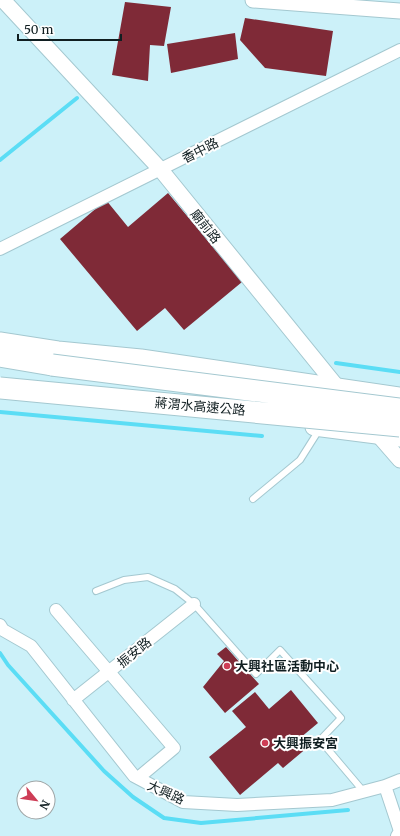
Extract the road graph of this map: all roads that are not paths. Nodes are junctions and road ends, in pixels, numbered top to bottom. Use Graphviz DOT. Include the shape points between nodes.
graph roads {
  1 [pos="3,0"];
  2 [pos="253,0"];
  3 [pos="400,11"];
  4 [pos="400,50"];
  5 [pos="161,170"];
  6 [pos="0,249"];
  7 [pos="0,341"];
  8 [pos="0,356"];
  9 [pos="0,388"];
  10 [pos="338,388"];
  11 [pos="0,395"];
  12 [pos="400,396"];
  13 [pos="400,409"];
  14 [pos="400,426"];
  15 [pos="320,428"];
  16 [pos="379,436"];
  17 [pos="400,438"];
  18 [pos="400,460"];
  19 [pos="253,499"];
  20 [pos="96,591"];
  21 [pos="194,604"];
  22 [pos="56,610"];
  23 [pos="0,625"];
  24 [pos="109,672"];
  25 [pos="74,700"];
  26 [pos="138,778"];
  27 [pos="400,780"];
  28 [pos="385,786"];
  29 [pos="364,792"];
  30 [pos="397,836"];
  1 -- 5 [label="street, 廟前路"];
  2 -- 3 [label="street"];
  4 -- 5 [label="street, 香中路"];
  5 -- 6 [label="street, 香中路"];
  5 -- 10 [label="street, 廟前路"];
  7 -- 10 [label="main road" via="141,358"];
  8 -- 13 [label="highway, 蔣渭水高速公路, bridge" via="52,365"];
  9 -- 14 [label="highway, 蔣渭水高速公路, bridge"];
  10 -- 12 [label="main road"];
  10 -- 16 [label="street, 廟前路"];
  11 -- 15 [label="main road" via="126,402"];
  15 -- 16 [label="main road"];
  15 -- 19 [label="lane" via="300,460"];
  16 -- 17 [label="main road"];
  16 -- 18 [label="street, 廟前路"];
  20 -- 21 [label="lane" via="124,580 148,578 175,589"];
  21 -- 24 [label="street, 振安路"];
  21 -- 29 [label="lane" via="256,674 280,650 341,718 320,740"];
  22 -- 24 [label="street"];
  23 -- 25 [label="street, 大興路" via="3,630 31,646"];
  24 -- 25 [label="street, 振安路"];
  24 -- 26 [label="street" via="174,748"];
  25 -- 26 [label="street, 大興路"];
  26 -- 29 [label="street, 大興路" via="183,802 237,805 332,800"];
  27 -- 28 [label="street, 大興路"];
  28 -- 29 [label="street, 大興路"];
  28 -- 30 [label="street" via="400,831"];
}
